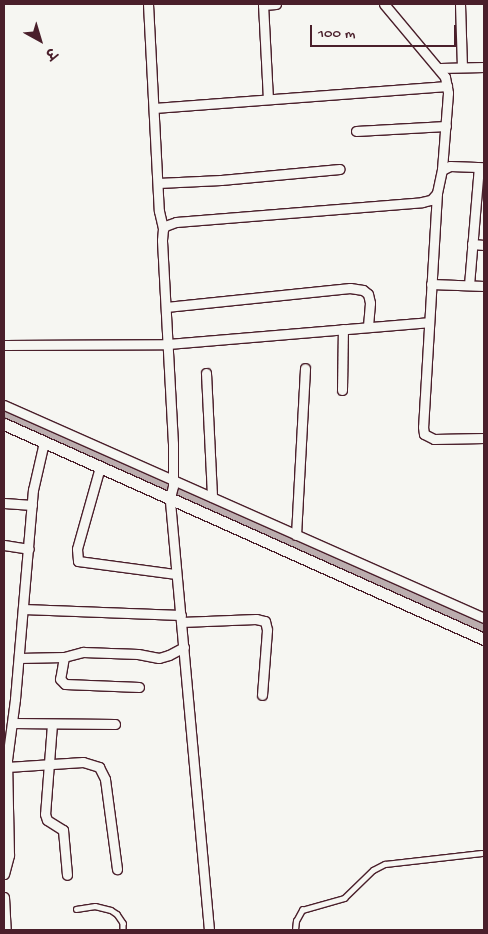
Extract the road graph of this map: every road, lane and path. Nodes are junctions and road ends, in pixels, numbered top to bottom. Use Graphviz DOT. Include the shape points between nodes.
graph roads {
  1 [pos="148,4"];
  2 [pos="263,4"];
  3 [pos="276,4"];
  4 [pos="384,4"];
  5 [pos="460,4"];
  6 [pos="462,67"];
  7 [pos="484,67"];
  8 [pos="440,68"];
  9 [pos="447,86"];
  10 [pos="268,99"];
  11 [pos="154,108"];
  12 [pos="446,126"];
  13 [pos="356,131"];
  14 [pos="481,167"];
  15 [pos="339,169"];
  16 [pos="442,170"];
  17 [pos="158,183"];
  18 [pos="437,193"];
  19 [pos="163,230"];
  20 [pos="472,244"];
  21 [pos="484,244"];
  22 [pos="430,284"];
  23 [pos="468,285"];
  24 [pos="484,286"];
  25 [pos="166,307"];
  26 [pos="428,322"];
  27 [pos="368,327"];
  28 [pos="343,329"];
  29 [pos="168,344"];
  30 [pos="4,345"];
  31 [pos="305,368"];
  32 [pos="206,372"];
  33 [pos="342,390"];
  34 [pos="4,405"];
  35 [pos="4,424"];
  36 [pos="484,438"];
  37 [pos="44,442"];
  38 [pos="100,467"];
  39 [pos="171,489"];
  40 [pos="212,497"];
  41 [pos="4,503"];
  42 [pos="32,505"];
  43 [pos="296,535"];
  44 [pos="4,545"];
  45 [pos="29,549"];
  46 [pos="176,574"];
  47 [pos="23,609"];
  48 [pos="181,618"];
  49 [pos="484,618"];
  50 [pos="484,639"];
  51 [pos="184,647"];
  52 [pos="64,657"];
  53 [pos="19,658"];
  54 [pos="139,687"];
  55 [pos="262,696"];
  56 [pos="12,724"];
  57 [pos="52,724"];
  58 [pos="115,724"];
  59 [pos="50,763"];
  60 [pos="7,767"];
  61 [pos="480,853"];
  62 [pos="117,869"];
  63 [pos="4,874"];
  64 [pos="67,875"];
  65 [pos="4,897"];
  66 [pos="76,909"];
  67 [pos="6,930"];
  68 [pos="124,930"];
  69 [pos="209,930"];
  70 [pos="295,930"];
  1 -- 11 [label="street"];
  2 -- 3 [label="street"];
  2 -- 10 [label="street"];
  4 -- 8 [label="street"];
  5 -- 6 [label="street"];
  6 -- 7 [label="street"];
  6 -- 8 [label="street"];
  8 -- 9 [label="street"];
  9 -- 10 [label="street"];
  9 -- 12 [label="street"];
  10 -- 11 [label="street"];
  11 -- 17 [label="street"];
  12 -- 13 [label="street"];
  12 -- 16 [label="street"];
  14 -- 16 [label="street" via="450,166"];
  14 -- 20 [label="street"];
  15 -- 17 [label="street"];
  16 -- 18 [label="street"];
  17 -- 19 [label="street"];
  18 -- 19 [label="street" via="431,200 422,202 176,222"];
  18 -- 22 [label="street"];
  19 -- 25 [label="street"];
  20 -- 21 [label="street"];
  20 -- 23 [label="street"];
  22 -- 23 [label="street"];
  22 -- 26 [label="street"];
  23 -- 24 [label="street"];
  25 -- 27 [label="street" via="350,288 368,294"];
  25 -- 29 [label="street"];
  26 -- 27 [label="street"];
  26 -- 36 [label="street" via="424,434 434,439"];
  27 -- 28 [label="street"];
  28 -- 29 [label="street"];
  28 -- 33 [label="street"];
  29 -- 30 [label="street"];
  29 -- 39 [label="street" via="173,444"];
  31 -- 43 [label="street"];
  32 -- 40 [label="street"];
  34 -- 39 [label="street"];
  35 -- 37 [label="street"];
  37 -- 38 [label="street"];
  37 -- 42 [label="street"];
  38 -- 39 [label="street"];
  38 -- 46 [label="street" via="77,549 78,561"];
  39 -- 40 [label="street"];
  39 -- 46 [label="street"];
  39 -- 50 [label="street"];
  40 -- 43 [label="street"];
  41 -- 42 [label="street"];
  42 -- 45 [label="street"];
  43 -- 49 [label="street"];
  44 -- 45 [label="street"];
  45 -- 47 [label="street"];
  46 -- 48 [label="street"];
  47 -- 48 [label="street"];
  47 -- 53 [label="street"];
  48 -- 51 [label="street"];
  48 -- 55 [label="street" via="265,621"];
  51 -- 52 [label="street" via="159,658 83,652"];
  51 -- 69 [label="street"];
  52 -- 53 [label="street"];
  52 -- 54 [label="street" via="60,679 65,684"];
  53 -- 56 [label="street"];
  56 -- 57 [label="street"];
  56 -- 60 [label="street"];
  57 -- 58 [label="street"];
  57 -- 59 [label="street"];
  59 -- 60 [label="street"];
  59 -- 62 [label="street" via="94,763 104,772"];
  59 -- 64 [label="street" via="45,814 46,820 63,830"];
  60 -- 63 [label="street" via="9,855"];
  61 -- 70 [label="lane" via="385,864 373,870 344,898 302,910"];
  65 -- 67 [label="street"];
  66 -- 68 [label="lane" via="95,906 111,910 123,923"];
}
